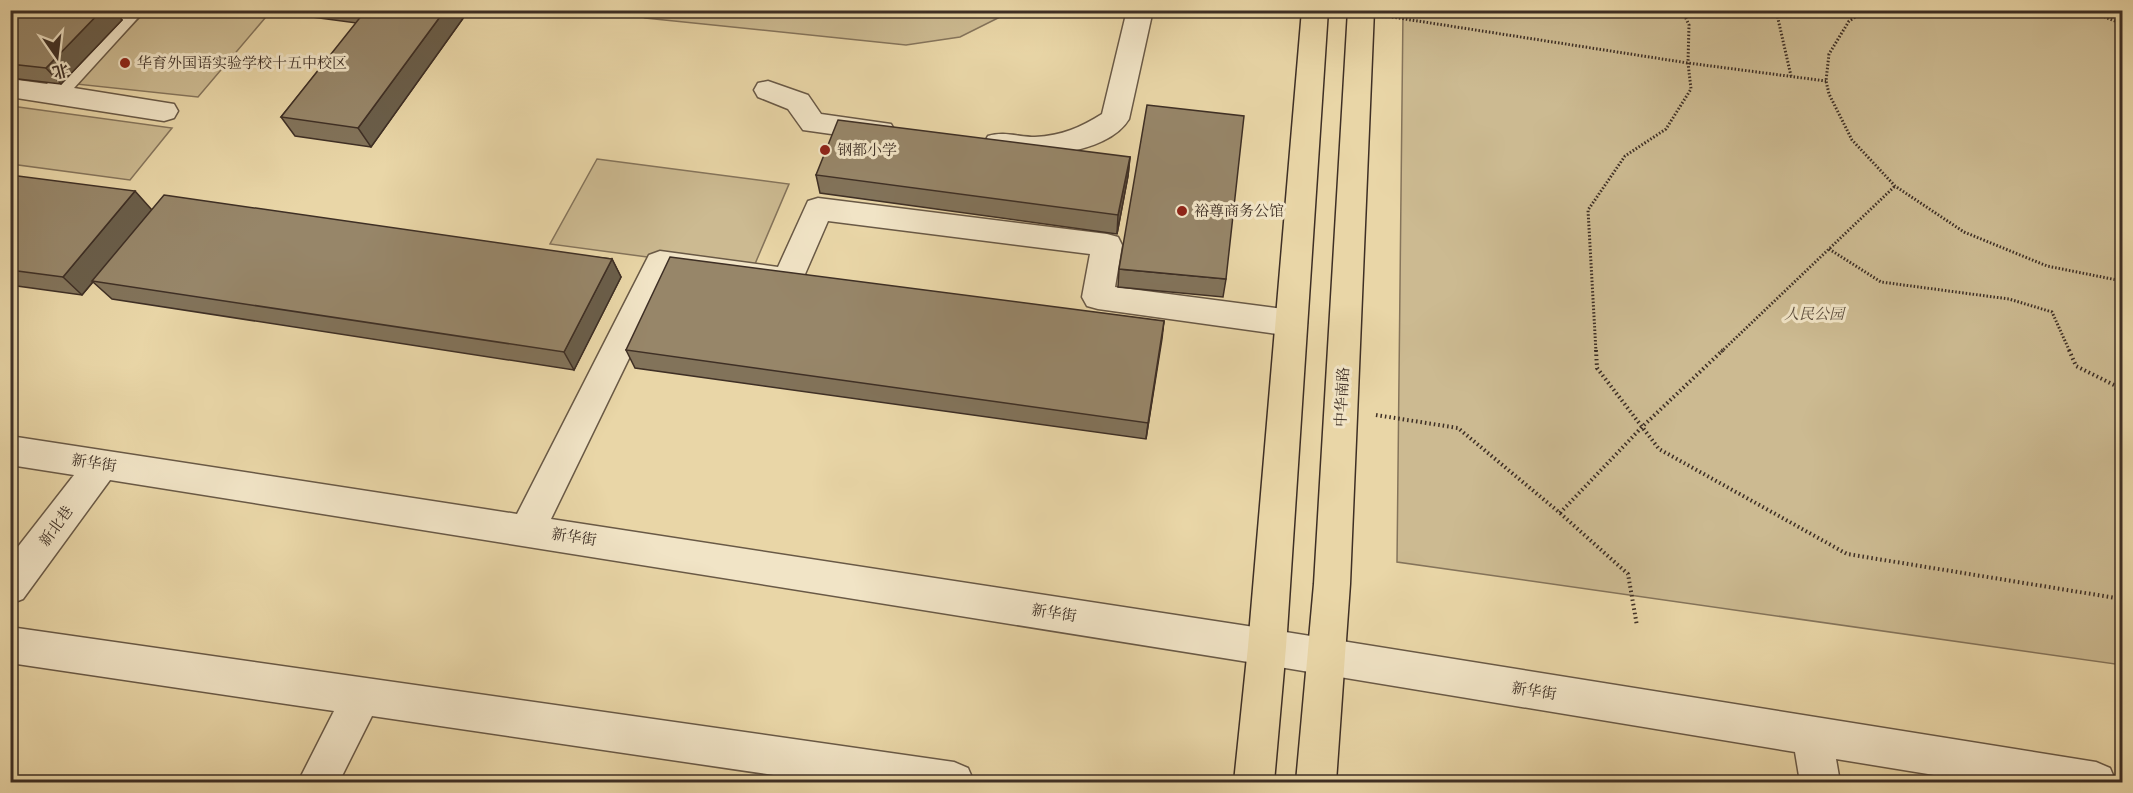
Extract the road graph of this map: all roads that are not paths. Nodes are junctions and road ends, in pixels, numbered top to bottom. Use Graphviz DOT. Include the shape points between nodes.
graph roads {
  1 [pos="1140,10"];
  2 [pos="1310,11"];
  3 [pos="1361,13"];
  4 [pos="93,14"];
  5 [pos="128,14"];
  6 [pos="10,88"];
  7 [pos="768,90"];
  8 [pos="54,93"];
  9 [pos="164,111"];
  10 [pos="907,133"];
  11 [pos="977,141"];
  12 [pos="1291,323"];
  13 [pos="10,450"];
  14 [pos="100,465"];
  15 [pos="527,530"];
  16 [pos="10,587"];
  17 [pos="10,645"];
  18 [pos="1267,647"];
  19 [pos="1324,656"];
  20 [pos="362,696"];
  21 [pos="1812,736"];
  22 [pos="318,783"];
  23 [pos="954,783"];
  24 [pos="1254,783"];
  25 [pos="1316,783"];
  26 [pos="1820,783"];
  27 [pos="2096,783"];
  1 -- 11 [label="street" via="1115,119 1085,138 1036,147"];
  2 -- 12 [label="main road"];
  3 -- 19 [label="main road, 中华南路" via="1332,584"];
  4 -- 5 [label="street"];
  5 -- 8 [label="street"];
  6 -- 8 [label="street"];
  7 -- 10 [label="street" via="798,102 813,123"];
  8 -- 9 [label="street"];
  12 -- 15 [label="street" via="1098,297 1107,245 818,209 788,280 660,263"];
  12 -- 18 [label="main road"];
  13 -- 14 [label="street, 新华街"];
  14 -- 15 [label="street, 新华街"];
  14 -- 16 [label="street, 新北巷"];
  15 -- 18 [label="street, 新华街"];
  17 -- 20 [label="street"];
  18 -- 19 [label="street, 新华街"];
  18 -- 24 [label="main road"];
  19 -- 21 [label="street, 新华街"];
  19 -- 25 [label="main road, 中华南路"];
  20 -- 22 [label="street"];
  20 -- 23 [label="street"];
  21 -- 26 [label="street"];
  21 -- 27 [label="street, 新华街"];
}
